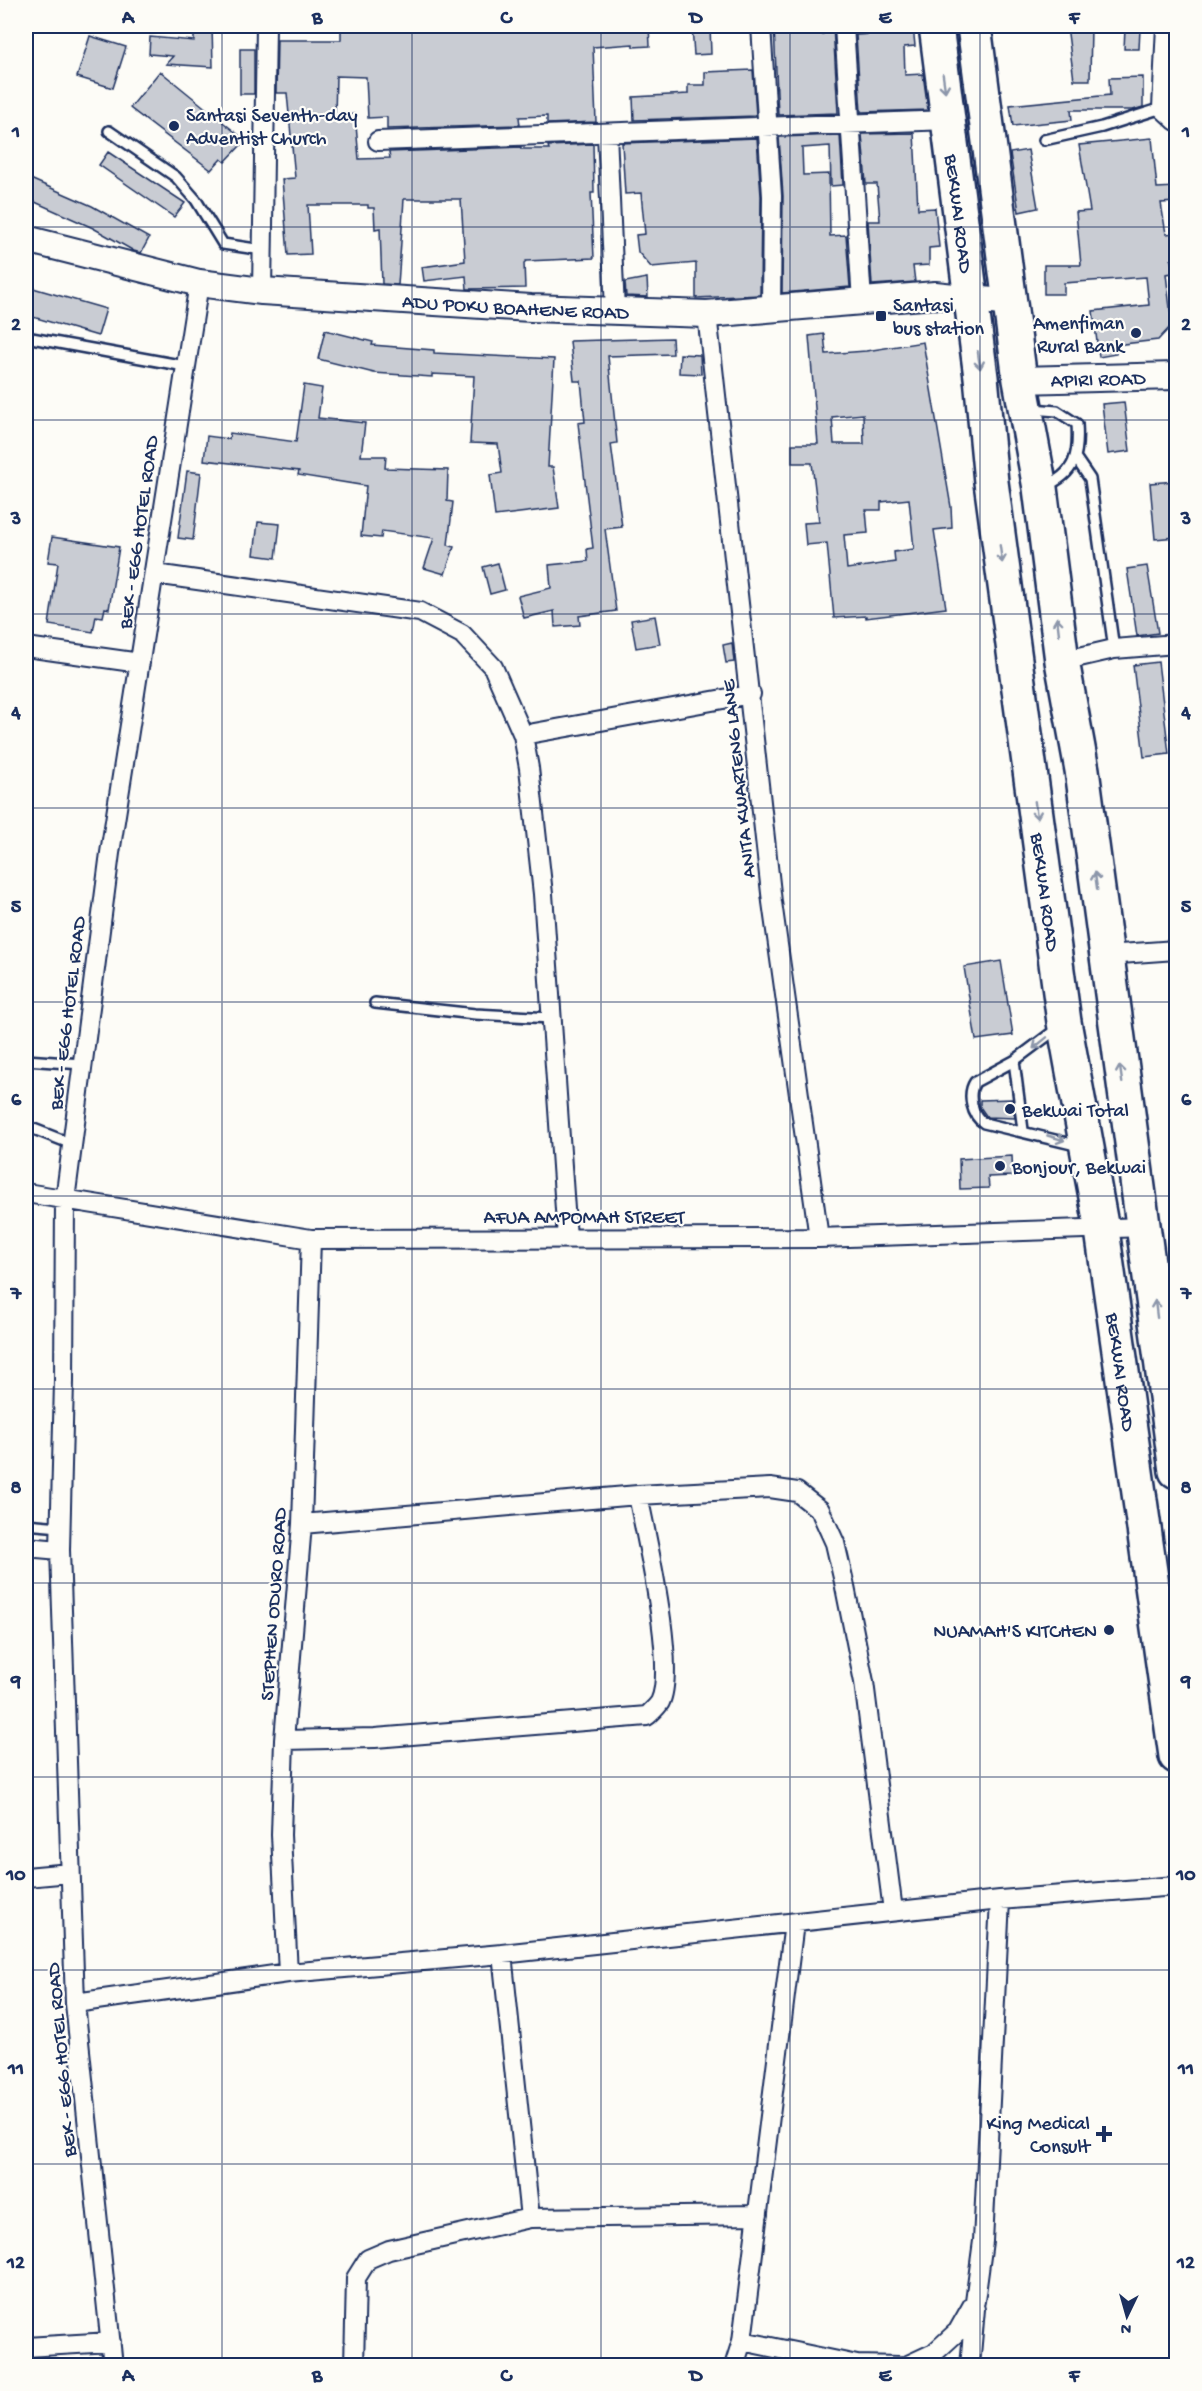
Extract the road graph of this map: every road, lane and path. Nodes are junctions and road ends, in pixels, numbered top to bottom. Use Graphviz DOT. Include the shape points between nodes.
graph roads {
  1 [pos="266,26"];
  2 [pos="761,26"];
  3 [pos="843,26"];
  4 [pos="936,26"];
  5 [pos="974,26"];
  6 [pos="1166,26"];
  7 [pos="1162,108"];
  8 [pos="949,120"];
  9 [pos="1176,121"];
  10 [pos="851,126"];
  11 [pos="768,128"];
  12 [pos="109,130"];
  13 [pos="607,133"];
  14 [pos="1044,140"];
  15 [pos="378,141"];
  16 [pos="26,239"];
  17 [pos="263,250"];
  18 [pos="199,283"];
  19 [pos="262,291"];
  20 [pos="970,297"];
  21 [pos="862,301"];
  22 [pos="1011,303"];
  23 [pos="771,308"];
  24 [pos="615,311"];
  25 [pos="707,314"];
  26 [pos="26,337"];
  27 [pos="185,366"];
  28 [pos="1176,376"];
  29 [pos="1023,394"];
  30 [pos="1076,457"];
  31 [pos="1040,488"];
  32 [pos="155,574"];
  33 [pos="1176,644"];
  34 [pos="26,647"];
  35 [pos="1114,649"];
  36 [pos="1062,661"];
  37 [pos="140,663"];
  38 [pos="751,694"];
  39 [pos="523,735"];
  40 [pos="1082,770"];
  41 [pos="1032,774"];
  42 [pos="1176,950"];
  43 [pos="1106,956"];
  44 [pos="375,1003"];
  45 [pos="551,1018"];
  46 [pos="1064,1022"];
  47 [pos="26,1060"];
  48 [pos="1014,1061"];
  49 [pos="82,1064"];
  50 [pos="26,1126"];
  51 [pos="1023,1130"];
  52 [pos="72,1144"];
  53 [pos="1088,1149"];
  54 [pos="26,1193"];
  55 [pos="65,1200"];
  56 [pos="1145,1227"];
  57 [pos="1102,1230"];
  58 [pos="567,1238"];
  59 [pos="819,1238"];
  60 [pos="311,1239"];
  61 [pos="1170,1373"];
  62 [pos="1176,1471"];
  63 [pos="638,1495"];
  64 [pos="26,1524"];
  65 [pos="302,1524"];
  66 [pos="60,1527"];
  67 [pos="26,1547"];
  68 [pos="60,1551"];
  69 [pos="284,1740"];
  70 [pos="1176,1756"];
  71 [pos="70,1873"];
  72 [pos="26,1877"];
  73 [pos="1176,1886"];
  74 [pos="1000,1900"];
  75 [pos="893,1911"];
  76 [pos="794,1923"];
  77 [pos="502,1954"];
  78 [pos="288,1973"];
  79 [pos="75,2004"];
  80 [pos="758,2215"];
  81 [pos="530,2218"];
  82 [pos="975,2301"];
  83 [pos="111,2342"];
  84 [pos="742,2342"];
  85 [pos="26,2347"];
  86 [pos="113,2366"];
  87 [pos="354,2366"];
  88 [pos="734,2366"];
  89 [pos="900,2366"];
  90 [pos="906,2366"];
  91 [pos="970,2366"];
  1 -- 17 [label="street"];
  2 -- 11 [label="street"];
  3 -- 10 [label="street"];
  4 -- 8 [label="highway, BEKWAI ROAD, one-way"];
  5 -- 22 [label="highway, BEKWAI ROAD"];
  6 -- 7 [label="street"];
  7 -- 9 [label="street"];
  7 -- 14 [label="lane" via="1102,128"];
  8 -- 10 [label="street"];
  8 -- 20 [label="highway, BEKWAI ROAD"];
  10 -- 11 [label="street"];
  10 -- 21 [label="street"];
  11 -- 13 [label="street"];
  11 -- 23 [label="street"];
  12 -- 17 [label="lane" via="176,177 196,200 223,244"];
  13 -- 15 [label="street"];
  13 -- 24 [label="street"];
  16 -- 18 [label="street, ADU POKU BOAHENE ROAD"];
  17 -- 19 [label="street"];
  18 -- 19 [label="street, ADU POKU BOAHENE ROAD"];
  18 -- 27 [label="street, BEK - EGG HOTEL ROAD"];
  19 -- 24 [label="street, ADU POKU BOAHENE ROAD"];
  20 -- 21 [label="street, ADU POKU BOAHENE ROAD" via="935,295"];
  20 -- 22 [label="street, ADU POKU BOAHENE ROAD"];
  20 -- 41 [label="highway, BEKWAI ROAD, one-way" via="991,482"];
  21 -- 23 [label="street, ADU POKU BOAHENE ROAD"];
  22 -- 29 [label="highway, BEKWAI ROAD"];
  23 -- 25 [label="street, ADU POKU BOAHENE ROAD"];
  24 -- 25 [label="street, ADU POKU BOAHENE ROAD"];
  25 -- 38 [label="street, ANITA KWARTENG LANE"];
  26 -- 27 [label="lane"];
  27 -- 32 [label="street, BEK - EGG HOTEL ROAD"];
  28 -- 29 [label="street, APIRI ROAD"];
  29 -- 30 [label="lane" via="1077,424"];
  29 -- 31 [label="highway, BEKWAI ROAD"];
  30 -- 31 [label="lane" via="1057,481"];
  30 -- 35 [label="lane" via="1090,479"];
  36 -- 31 [label="highway, BEKWAI ROAD, one-way"];
  32 -- 37 [label="street, BEK - EGG HOTEL ROAD"];
  32 -- 39 [label="street" via="420,612 462,634 493,667"];
  33 -- 35 [label="street"];
  34 -- 37 [label="street"];
  35 -- 36 [label="street"];
  36 -- 40 [label="highway, BEKWAI ROAD"];
  37 -- 49 [label="street, BEK - EGG HOTEL ROAD"];
  38 -- 39 [label="street"];
  38 -- 59 [label="street, ANITA KWARTENG LANE" via="772,902"];
  39 -- 45 [label="street" via="543,894"];
  40 -- 41 [label="highway"];
  43 -- 40 [label="highway, BEKWAI ROAD, one-way"];
  41 -- 46 [label="highway, BEKWAI ROAD, one-way"];
  42 -- 43 [label="street"];
  56 -- 43 [label="highway, BEKWAI ROAD, one-way"];
  44 -- 45 [label="lane"];
  45 -- 58 [label="street"];
  46 -- 48 [label="lane, one-way"];
  46 -- 53 [label="highway, BEKWAI ROAD"];
  47 -- 49 [label="lane"];
  48 -- 51 [label="lane"];
  48 -- 51 [label="lane" via="975,1082 971,1095 980,1120"];
  49 -- 52 [label="street, BEK - EGG HOTEL ROAD"];
  50 -- 52 [label="lane"];
  51 -- 53 [label="lane, one-way"];
  52 -- 55 [label="street, BEK - EGG HOTEL ROAD"];
  53 -- 57 [label="highway, BEKWAI ROAD"];
  54 -- 55 [label="street, AFUA AMPOMAH STREET"];
  55 -- 60 [label="street, AFUA AMPOMAH STREET"];
  55 -- 66 [label="street, BEK - EGG HOTEL ROAD"];
  56 -- 57 [label="street, AFUA AMPOMAH STREET"];
  61 -- 56 [label="highway, BEKWAI ROAD, one-way"];
  57 -- 59 [label="street, AFUA AMPOMAH STREET"];
  57 -- 70 [label="highway, BEKWAI ROAD"];
  58 -- 59 [label="street, AFUA AMPOMAH STREET"];
  58 -- 60 [label="street, AFUA AMPOMAH STREET"];
  60 -- 65 [label="street, STEPHEN ODURO ROAD"];
  61 -- 62 [label="highway, BEKWAI ROAD"];
  63 -- 65 [label="street"];
  63 -- 69 [label="street" via="658,1602 665,1682 660,1702 647,1716 375,1738"];
  63 -- 75 [label="street" via="770,1488 797,1492 820,1510 835,1543 864,1682"];
  64 -- 66 [label="lane"];
  65 -- 69 [label="street, STEPHEN ODURO ROAD"];
  66 -- 68 [label="street, BEK - EGG HOTEL ROAD"];
  67 -- 68 [label="street"];
  68 -- 71 [label="street, BEK - EGG HOTEL ROAD"];
  69 -- 78 [label="street, STEPHEN ODURO ROAD" via="280,1835"];
  71 -- 72 [label="street"];
  71 -- 79 [label="street, BEK - EGG HOTEL ROAD"];
  73 -- 74 [label="street"];
  74 -- 75 [label="street"];
  74 -- 82 [label="street" via="983,2241"];
  75 -- 76 [label="street"];
  76 -- 77 [label="street"];
  76 -- 80 [label="street"];
  77 -- 78 [label="street"];
  77 -- 81 [label="street"];
  78 -- 79 [label="street"];
  79 -- 83 [label="street, BEK - EGG HOTEL ROAD"];
  80 -- 81 [label="street"];
  80 -- 84 [label="street"];
  81 -- 87 [label="street" via="389,2250 368,2259 356,2278"];
  82 -- 90 [label="street" via="958,2331 934,2353"];
  82 -- 91 [label="street"];
  83 -- 85 [label="street"];
  83 -- 86 [label="street, BEK - EGG HOTEL ROAD"];
  84 -- 88 [label="street"];
  84 -- 89 [label="street" via="857,2365"];
}
